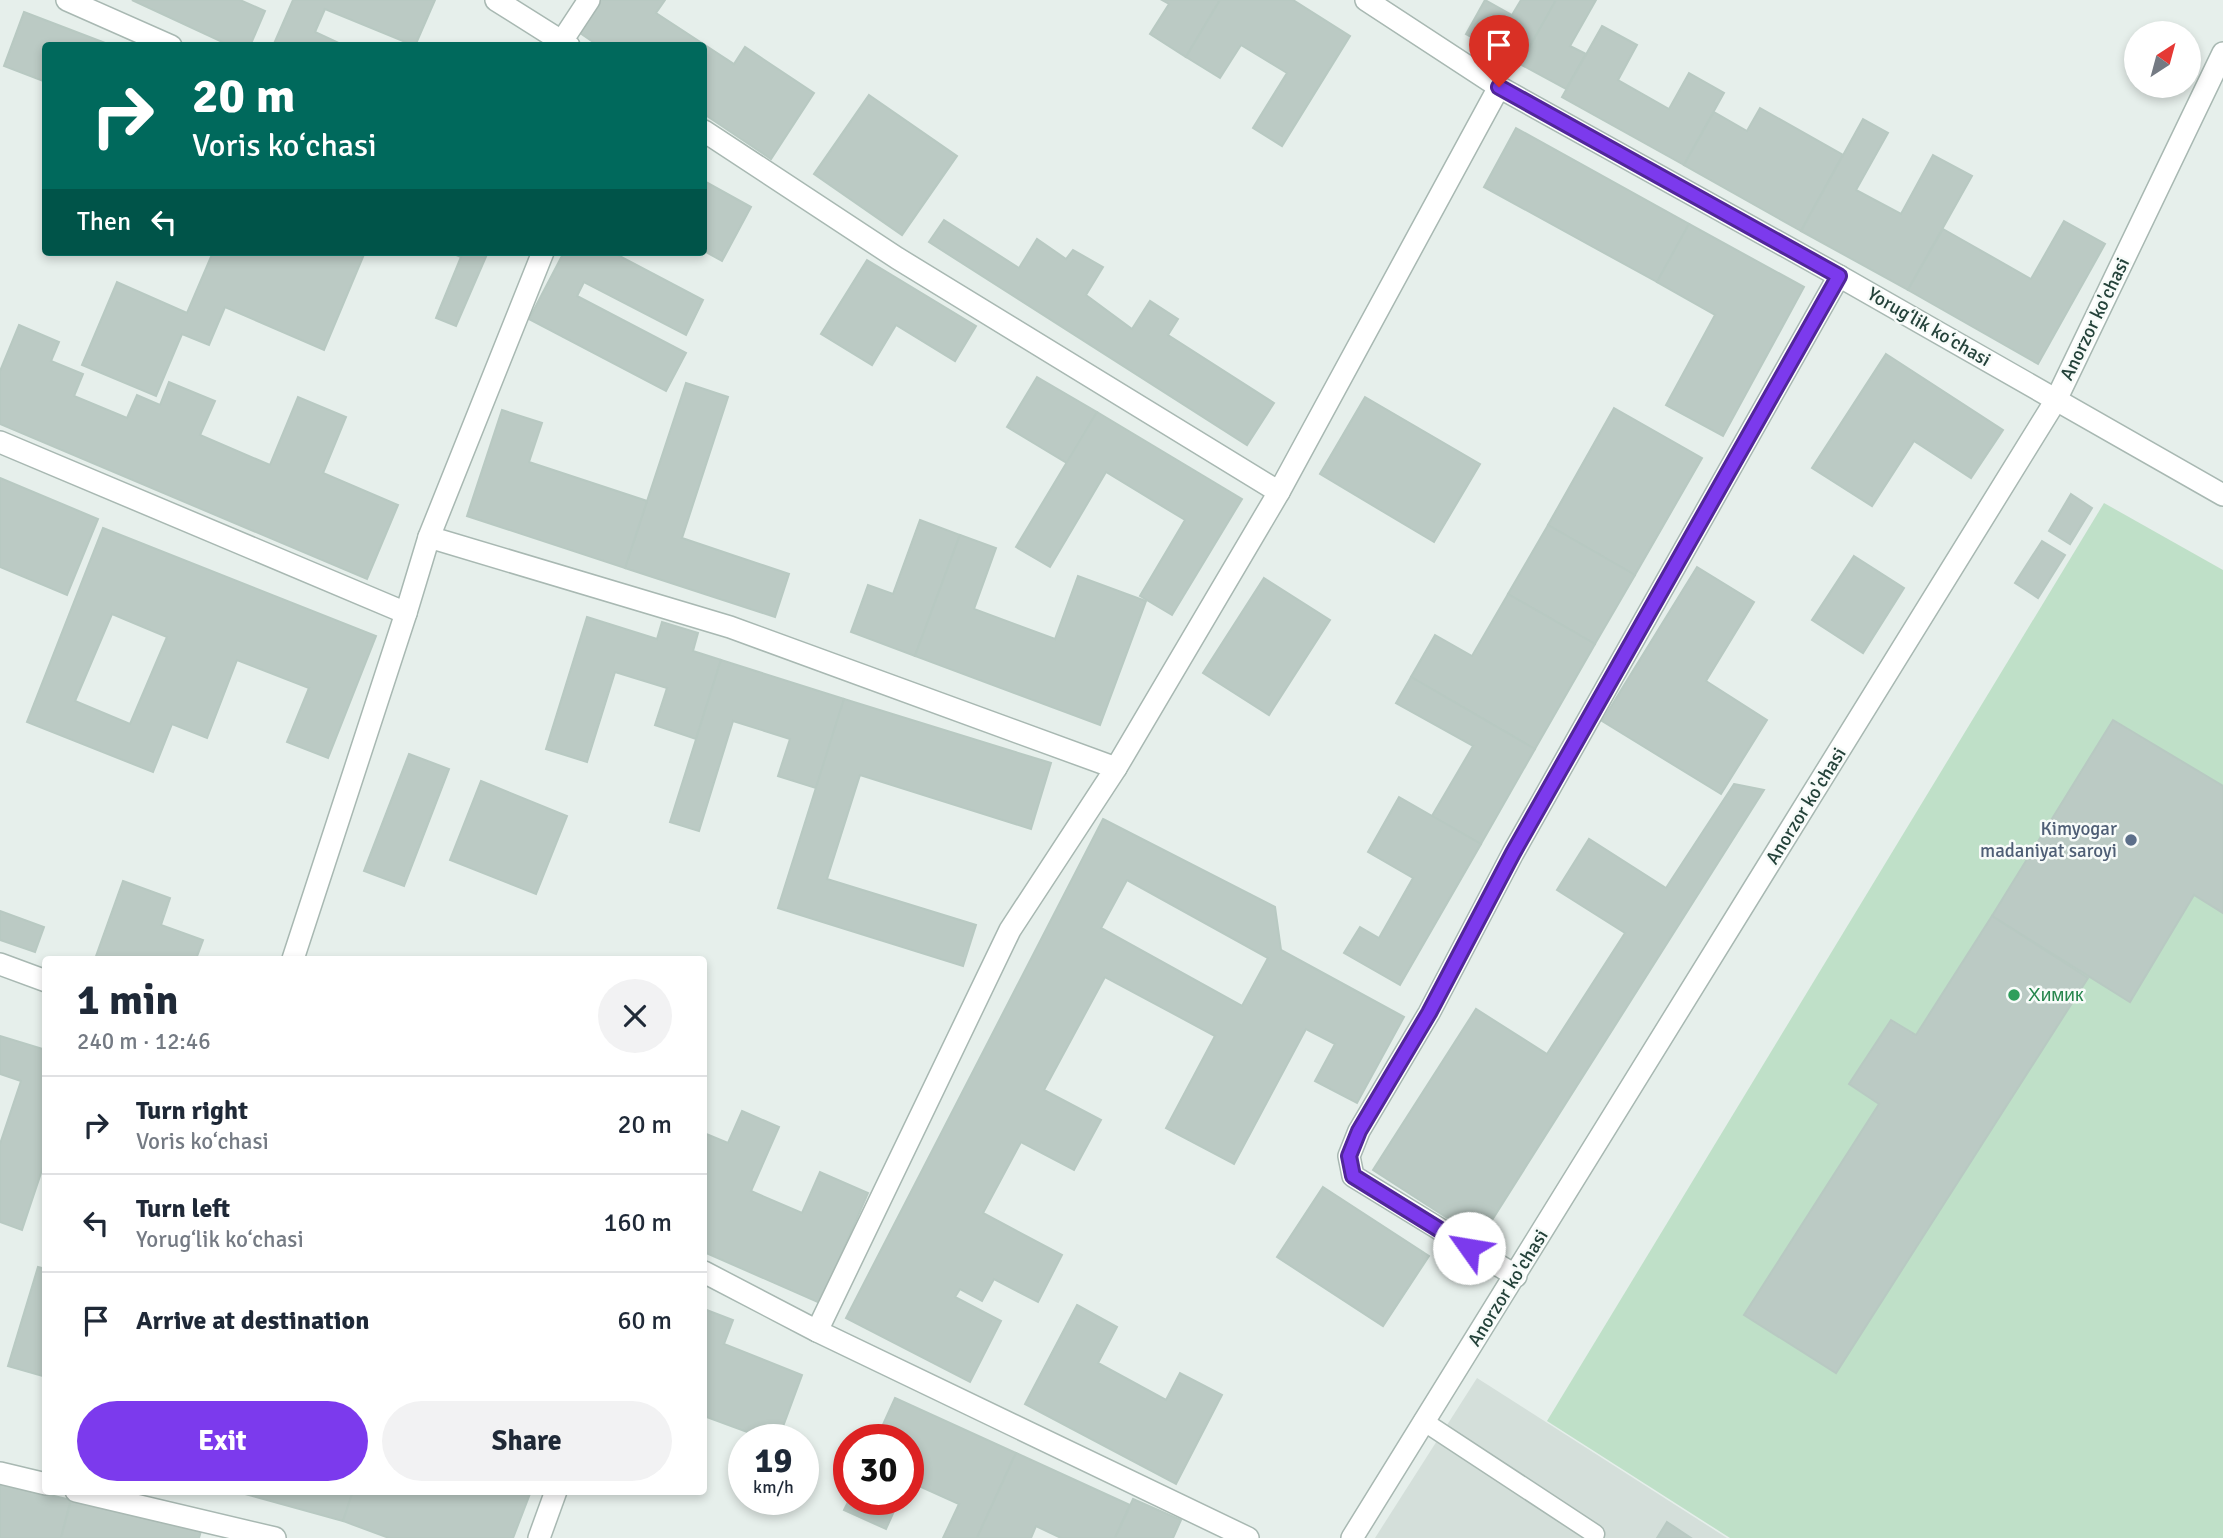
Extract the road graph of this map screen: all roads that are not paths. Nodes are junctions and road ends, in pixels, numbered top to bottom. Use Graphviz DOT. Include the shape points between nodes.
graph roads {
  1 [pos="66,0"];
  2 [pos="496,0"];
  3 [pos="589,0"];
  4 [pos="1366,0"];
  5 [pos="162,42"];
  6 [pos="564,42"];
  7 [pos="567,42"];
  8 [pos="2223,53"];
  9 [pos="1499,87"];
  10 [pos="707,133"];
  11 [pos="541,256"];
  12 [pos="1839,276"];
  13 [pos="2056,400"];
  14 [pos="0,442"];
  15 [pos="1279,492"];
  16 [pos="2223,495"];
  17 [pos="429,537"];
  18 [pos="406,613"];
  19 [pos="1116,768"];
  20 [pos="294,956"];
  21 [pos="0,964"];
  22 [pos="42,980"];
  23 [pos="707,1274"];
  24 [pos="1516,1276"];
  25 [pos="817,1331"];
  26 [pos="1423,1421"];
  27 [pos="0,1473"];
  28 [pos="42,1483"];
  29 [pos="93,1495"];
  30 [pos="555,1495"];
  31 [pos="1595,1534"];
  32 [pos="275,1538"];
  33 [pos="539,1538"];
  34 [pos="1248,1538"];
  35 [pos="1352,1538"];
  1 -- 5 [label="street"];
  2 -- 6 [label="street"];
  3 -- 7 [label="street"];
  4 -- 9 [label="street, Yorugʻlik koʻchasi"];
  8 -- 13 [label="street, Anorzor ko'chasi"];
  9 -- 12 [label="street, Yorugʻlik koʻchasi"];
  9 -- 15 [label="street"];
  10 -- 15 [label="street" via="897,258"];
  11 -- 17 [label="street"];
  12 -- 13 [label="street, Yorugʻlik koʻchasi"];
  12 -- 24 [label="street" via="1513,853 1349,1156 1353,1176"];
  13 -- 16 [label="street, Yorugʻlik koʻchasi"];
  13 -- 24 [label="street, Anorzor ko'chasi"];
  14 -- 18 [label="street"];
  15 -- 19 [label="street"];
  17 -- 18 [label="street"];
  17 -- 19 [label="street" via="730,627"];
  18 -- 20 [label="street"];
  19 -- 25 [label="street" via="1010,930"];
  21 -- 22 [label="street"];
  23 -- 25 [label="street"];
  24 -- 26 [label="street, Anorzor ko'chasi"];
  25 -- 34 [label="street"];
  26 -- 31 [label="lane"];
  26 -- 35 [label="street, Anorzor ko'chasi"];
  27 -- 28 [label="street"];
  29 -- 32 [label="street"];
  30 -- 33 [label="street"];
}
